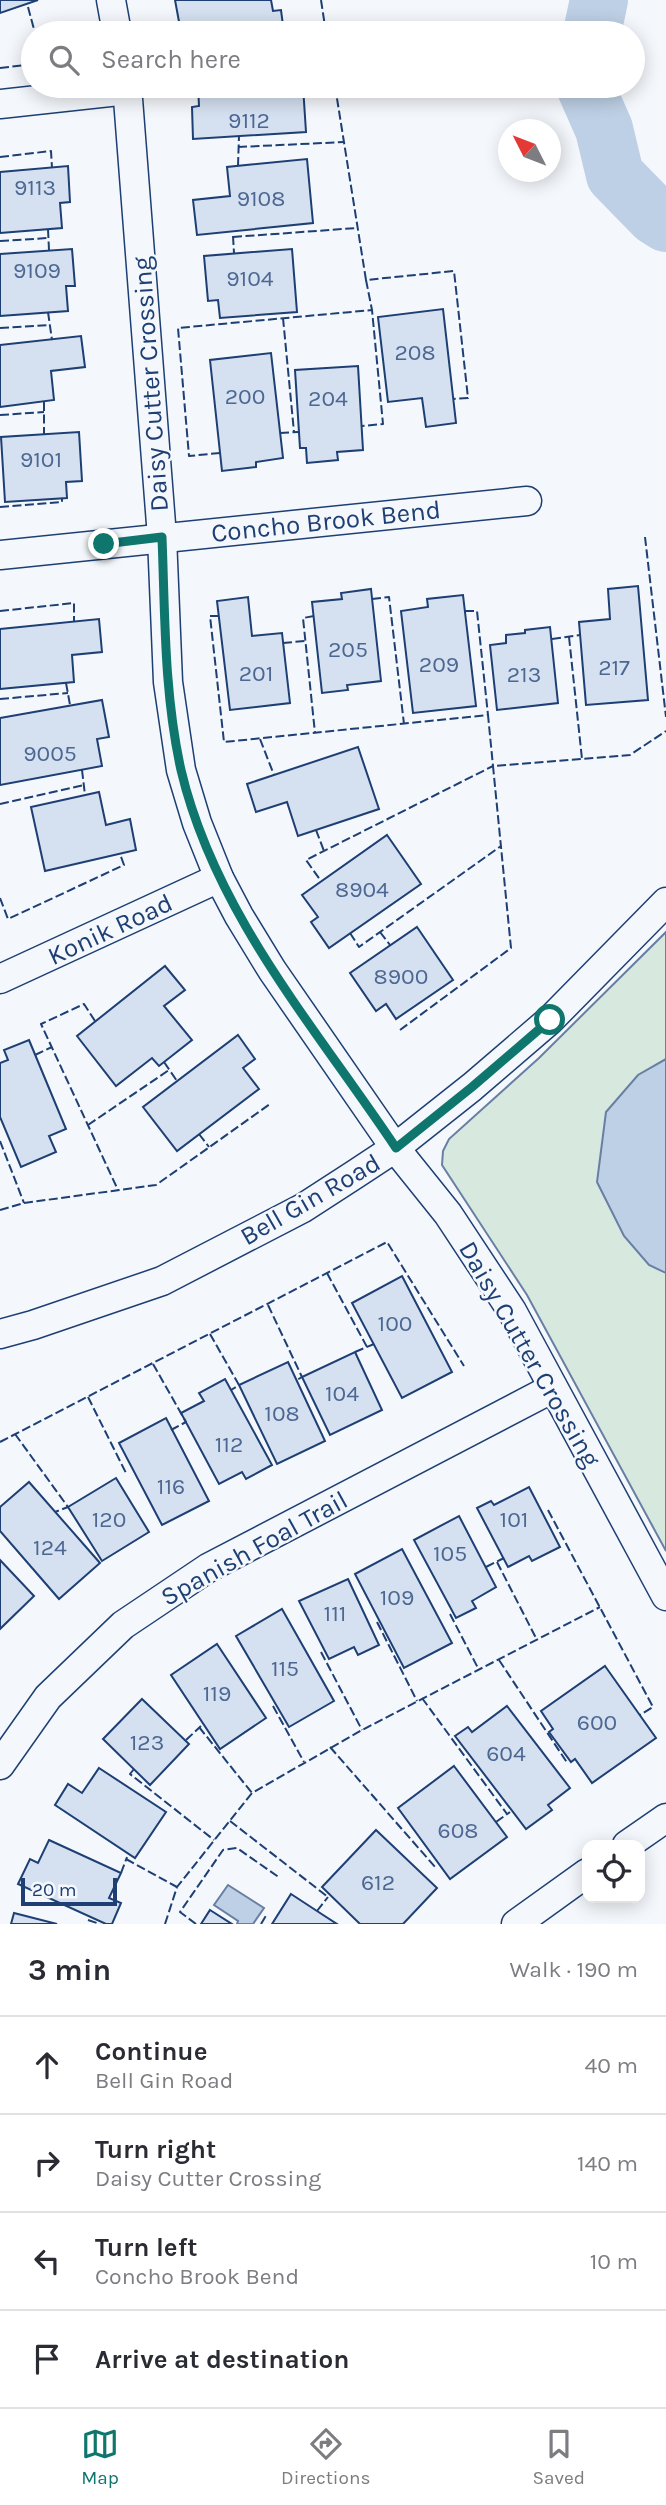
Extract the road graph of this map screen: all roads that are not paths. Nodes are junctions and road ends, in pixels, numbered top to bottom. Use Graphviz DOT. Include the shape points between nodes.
graph roads {
  1 [pos="111,0"];
  2 [pos="115,21"];
  3 [pos="48,98"];
  4 [pos="128,98"];
  5 [pos="0,104"];
  6 [pos="527,501"];
  7 [pos="162,537"];
  8 [pos="0,555"];
  9 [pos="219,878"];
  10 [pos="666,902"];
  11 [pos="0,979"];
  12 [pos="396,1148"];
  13 [pos="0,1334"];
  14 [pos="553,1388"];
  15 [pos="666,1596"];
  16 [pos="0,1765"];
  17 [pos="666,1818"];
  18 [pos="634,1840"];
  19 [pos="582,1877"];
  20 [pos="516,1924"];
  1 -- 2 [label="street"];
  3 -- 5 [label="street"];
  4 -- 7 [label="street, Daisy Cutter Crossing"];
  6 -- 7 [label="street, Concho Brook Bend"];
  7 -- 8 [label="street, Concho Brook Bend"];
  7 -- 9 [label="street, Daisy Cutter Crossing" via="168,682 181,770"];
  9 -- 11 [label="street, Konik Road"];
  9 -- 12 [label="street, Daisy Cutter Crossing" via="272,970"];
  10 -- 12 [label="street, Bell Gin Road" via="550,1020"];
  12 -- 13 [label="street, Bell Gin Road" via="303,1208 162,1281"];
  12 -- 14 [label="street, Daisy Cutter Crossing" via="512,1311"];
  14 -- 15 [label="street, Daisy Cutter Crossing"];
  14 -- 16 [label="street, Spanish Foal Trail" via="208,1568 123,1625 48,1697"];
  17 -- 18 [label="street"];
  19 -- 20 [label="street"];
}
